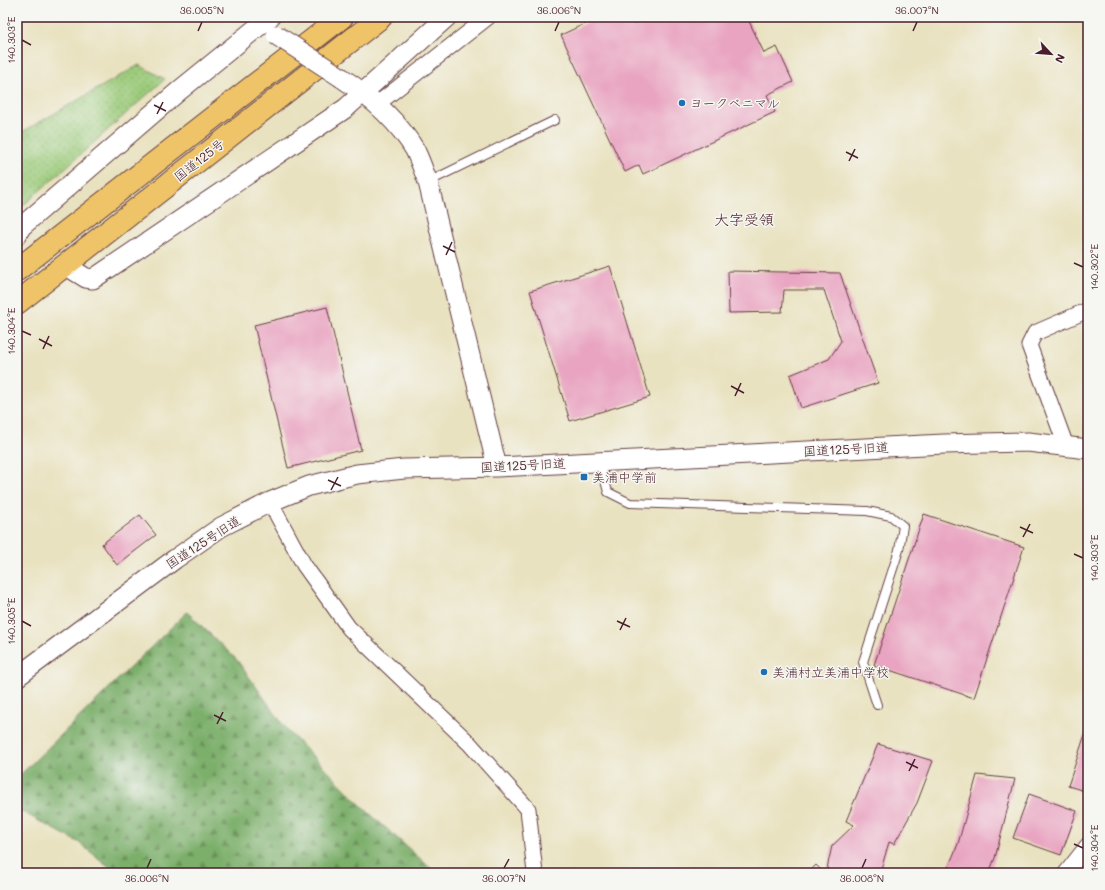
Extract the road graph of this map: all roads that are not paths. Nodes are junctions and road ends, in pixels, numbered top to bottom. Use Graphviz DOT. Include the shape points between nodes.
graph roads {
  1 [pos="342,17"];
  2 [pos="381,17"];
  3 [pos="448,17"];
  4 [pos="488,17"];
  5 [pos="258,20"];
  6 [pos="362,92"];
  7 [pos="376,105"];
  8 [pos="555,120"];
  9 [pos="428,182"];
  10 [pos="17,235"];
  11 [pos="65,265"];
  12 [pos="17,270"];
  13 [pos="17,303"];
  14 [pos="1088,310"];
  15 [pos="1066,446"];
  16 [pos="1088,449"];
  17 [pos="600,461"];
  18 [pos="497,467"];
  19 [pos="270,502"];
  20 [pos="17,677"];
  21 [pos="877,705"];
  22 [pos="1088,845"];
  23 [pos="535,873"];
  24 [pos="1066,873"];
  1 -- 12 [label="highway, 国道125号"];
  2 -- 11 [label="highway, 国道125号"];
  3 -- 6 [label="street"];
  4 -- 7 [label="street"];
  5 -- 6 [label="street, bridge" via="276,35"];
  5 -- 10 [label="street" via="21,227"];
  6 -- 7 [label="street"];
  6 -- 11 [label="street" via="346,108 93,279 86,278"];
  7 -- 9 [label="street" via="396,125 415,150"];
  8 -- 9 [label="lane"];
  9 -- 18 [label="street"];
  11 -- 13 [label="highway, 国道125号"];
  14 -- 15 [label="street" via="1035,333 1029,345"];
  15 -- 16 [label="street, 国道125号旧道"];
  15 -- 17 [label="street, 国道125号旧道" via="1028,442 952,444"];
  17 -- 18 [label="street, 国道125号旧道"];
  17 -- 21 [label="lane" via="608,492 630,503 867,511 891,516 903,526 899,550 863,662"];
  18 -- 19 [label="street, 国道125号旧道" via="404,469 357,474 310,486"];
  19 -- 20 [label="street, 国道125号旧道" via="222,527 175,559"];
  19 -- 23 [label="street" via="304,565 349,628 469,743 528,809"];
  22 -- 24 [label="street"];
}
